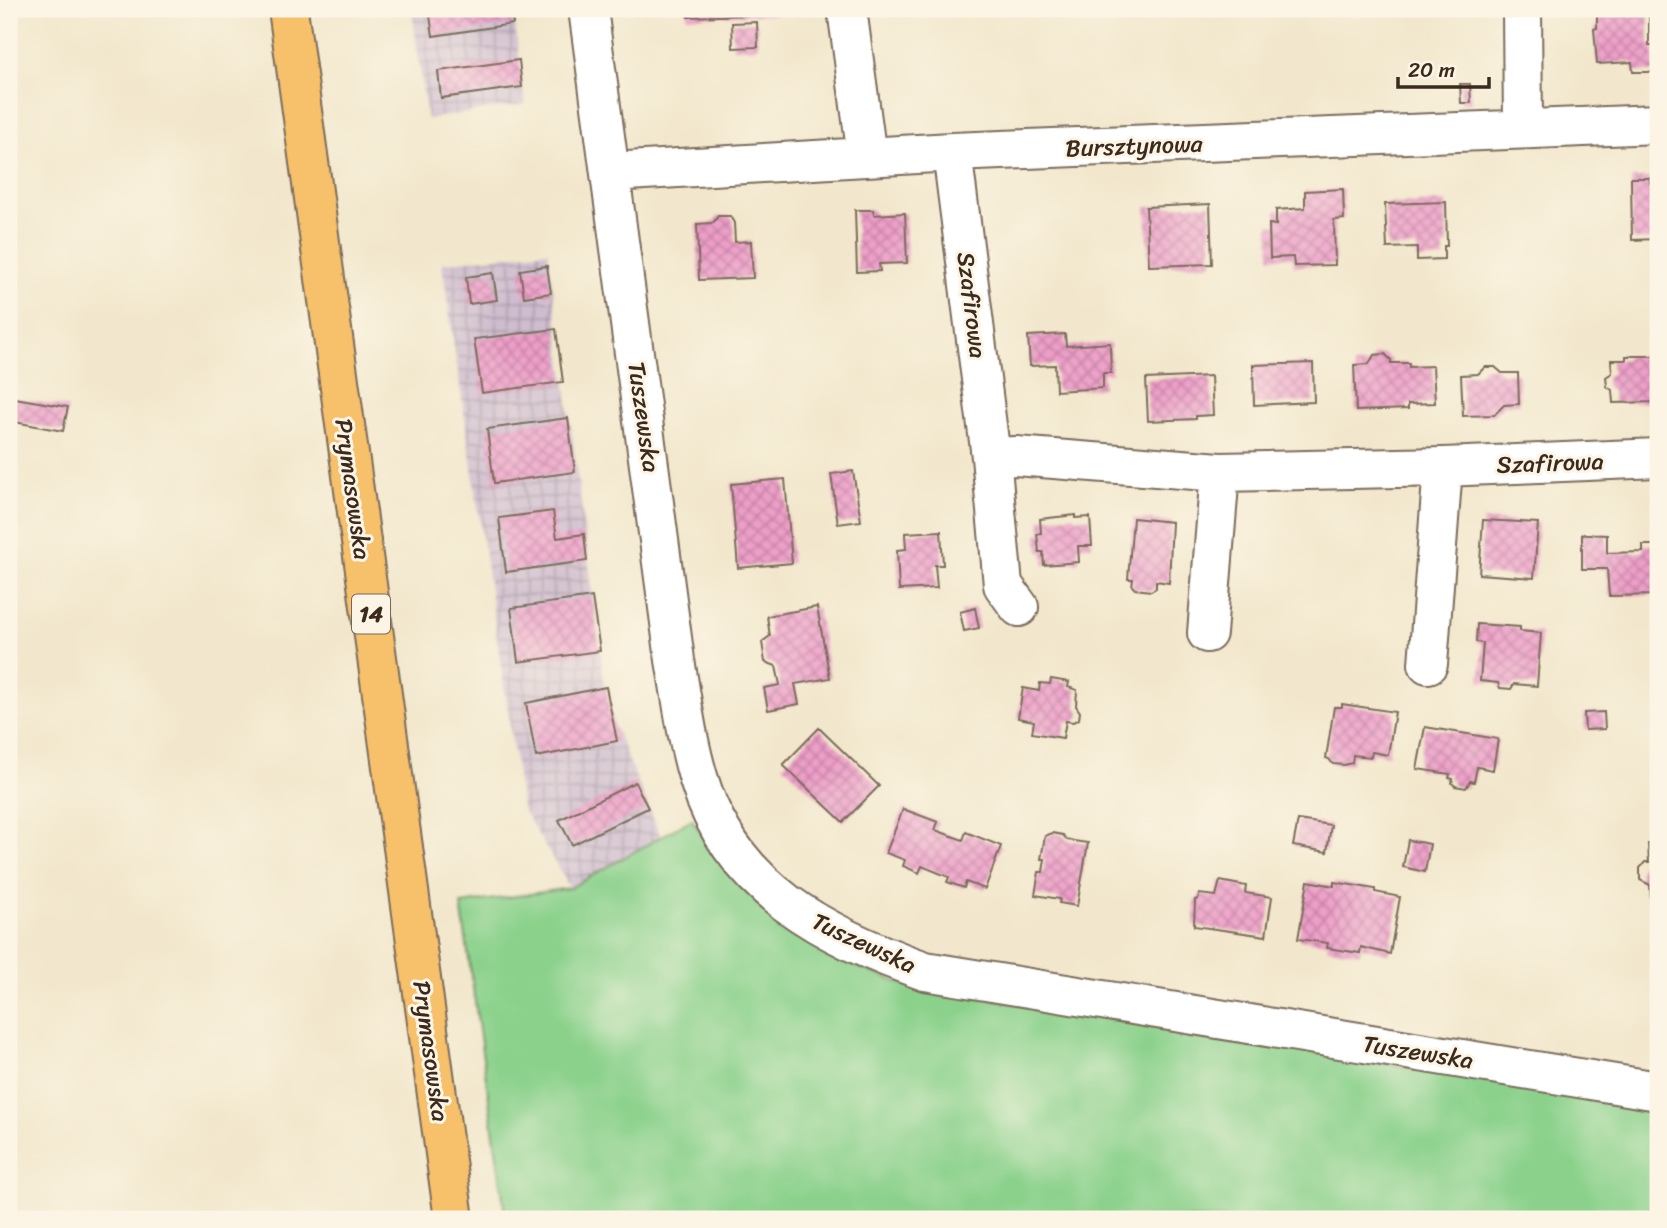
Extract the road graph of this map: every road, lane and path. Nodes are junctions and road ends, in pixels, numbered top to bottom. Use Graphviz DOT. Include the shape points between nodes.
graph roads {
  1 [pos="288,9"];
  2 [pos="588,9"];
  3 [pos="847,9"];
  4 [pos="1522,9"];
  5 [pos="1658,124"];
  6 [pos="1523,128"];
  7 [pos="865,144"];
  8 [pos="952,152"];
  9 [pos="610,172"];
  10 [pos="991,457"];
  11 [pos="1658,458"];
  12 [pos="1443,467"];
  13 [pos="1220,472"];
  14 [pos="1019,607"];
  15 [pos="1207,633"];
  16 [pos="1428,664"];
  17 [pos="1658,1091"];
  18 [pos="454,1219"];
  1 -- 18 [label="main road, Prymasowska / 14"];
  2 -- 9 [label="street, Tuszewska"];
  3 -- 7 [label="street"];
  4 -- 6 [label="street"];
  5 -- 6 [label="street, Bursztynowa"];
  6 -- 8 [label="street, Bursztynowa"];
  7 -- 8 [label="street, Bursztynowa"];
  7 -- 9 [label="street, Bursztynowa"];
  8 -- 10 [label="street, Szafirowa"];
  9 -- 17 [label="street, Tuszewska" via="687,730 699,782 723,838 765,886 810,921 870,951 925,971"];
  10 -- 13 [label="street, Szafirowa"];
  10 -- 14 [label="street, Szafirowa" via="1003,585"];
  11 -- 12 [label="street, Szafirowa"];
  12 -- 13 [label="street, Szafirowa"];
  12 -- 16 [label="street"];
  13 -- 15 [label="street"];
}
